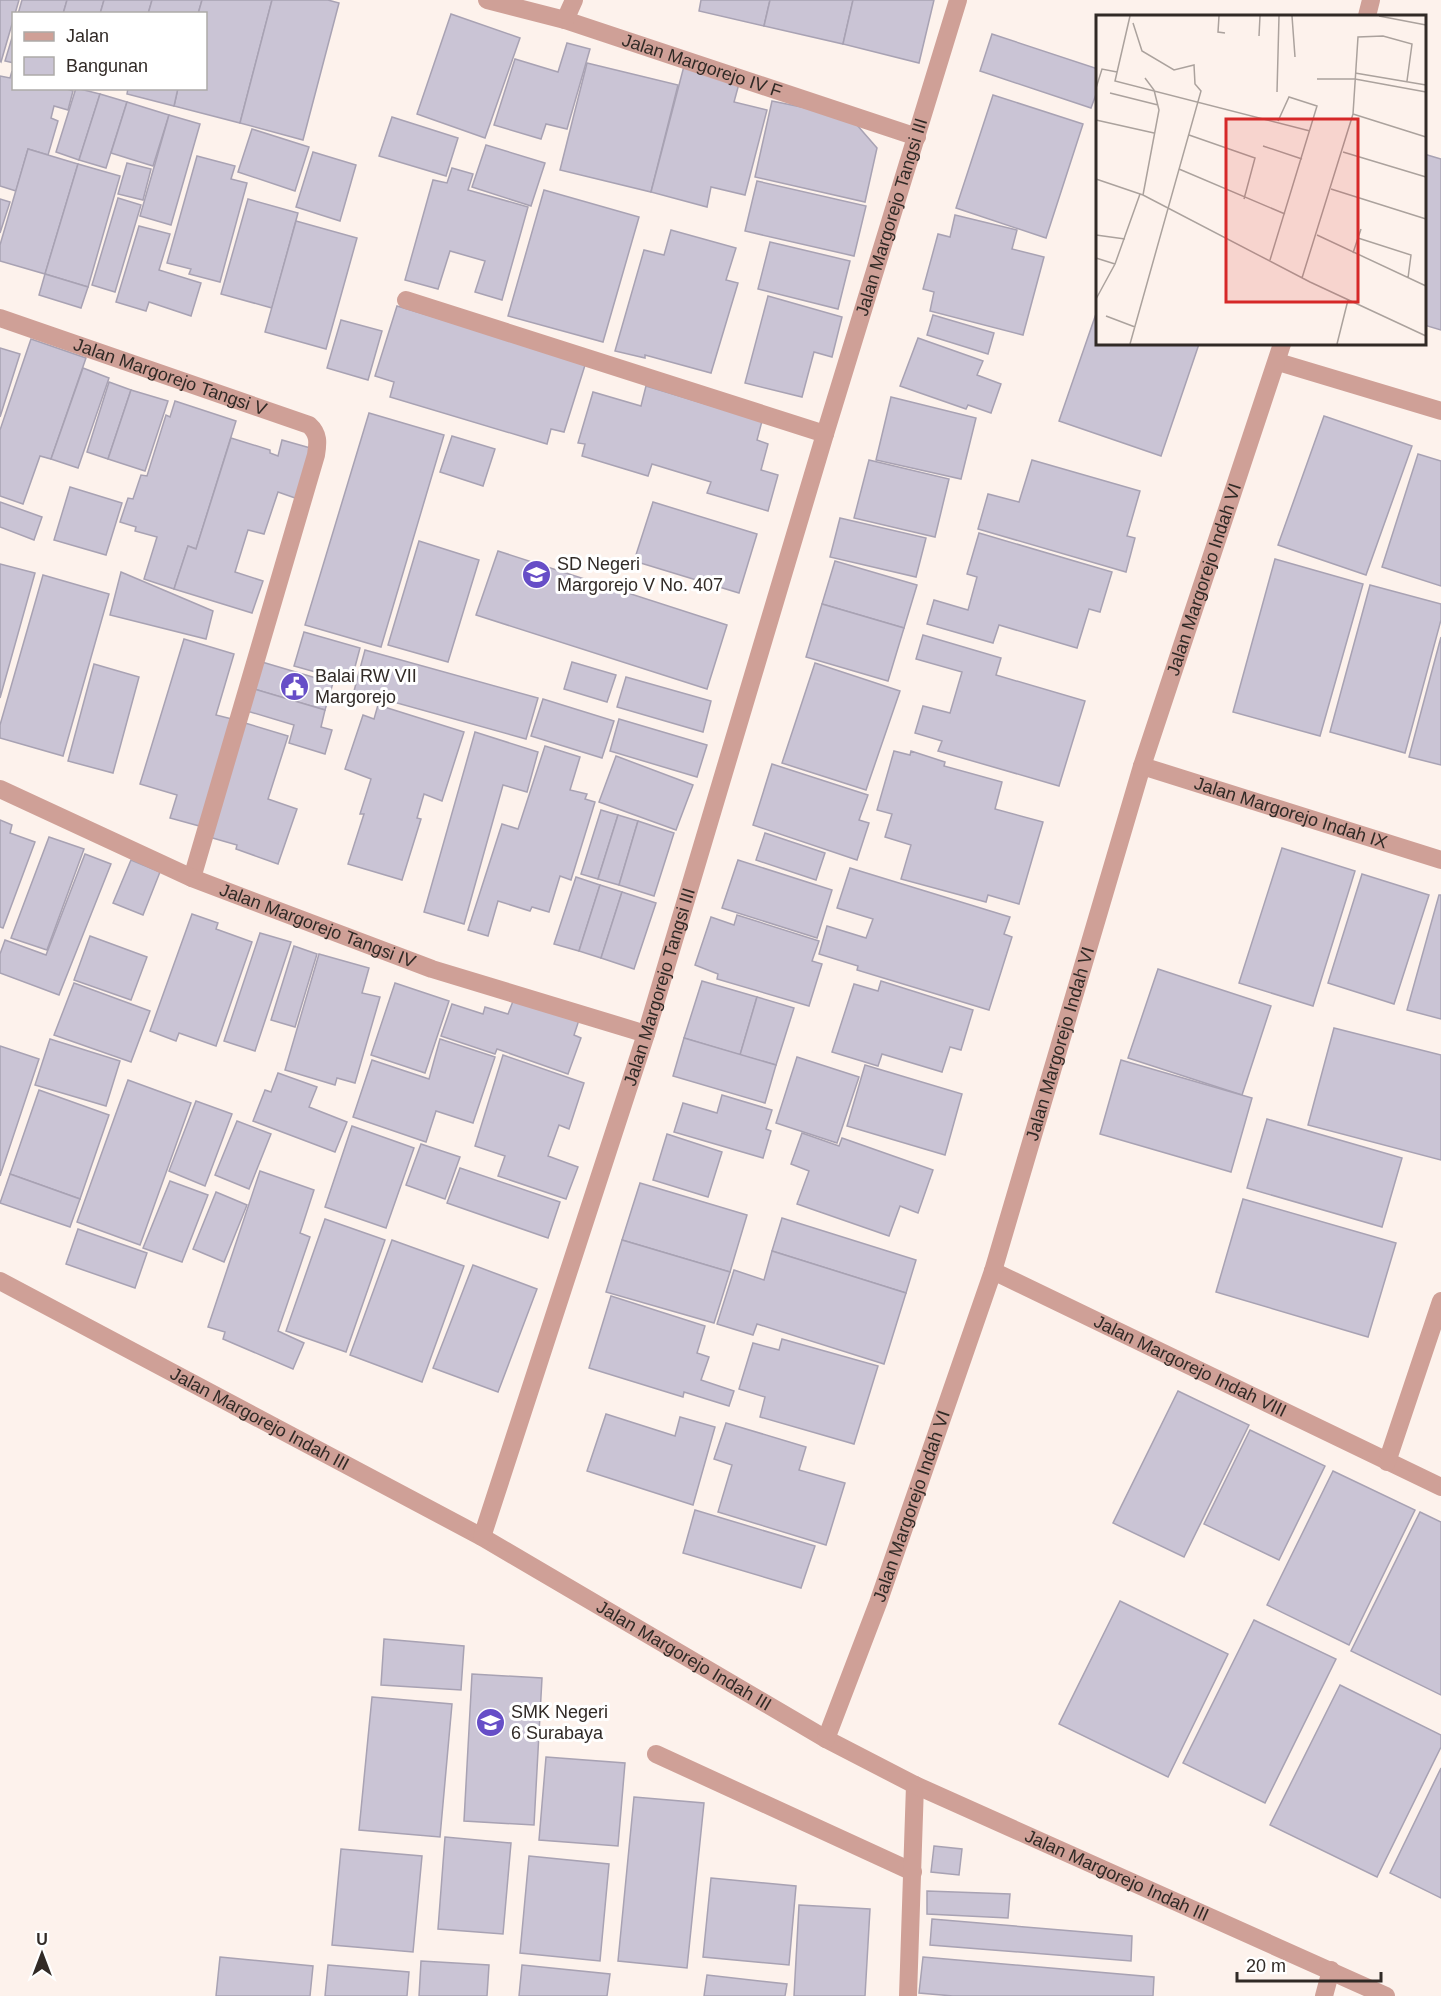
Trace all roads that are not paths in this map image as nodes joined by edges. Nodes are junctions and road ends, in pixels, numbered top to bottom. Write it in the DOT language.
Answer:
graph roads {
  1 [pos="487,0"];
  2 [pos="574,0"];
  3 [pos="958,0"];
  4 [pos="1371,0"];
  5 [pos="1367,15"];
  6 [pos="565,20"];
  7 [pos="917,137"];
  8 [pos="405,300"];
  9 [pos="0,318"];
  10 [pos="1282,345"];
  11 [pos="1278,362"];
  12 [pos="1441,411"];
  13 [pos="825,434"];
  14 [pos="1142,766"];
  15 [pos="0,789"];
  16 [pos="1441,860"];
  17 [pos="192,878"];
  18 [pos="646,1034"];
  19 [pos="993,1271"];
  20 [pos="0,1281"];
  21 [pos="1441,1304"];
  22 [pos="1387,1462"];
  23 [pos="1441,1487"];
  24 [pos="482,1537"];
  25 [pos="826,1740"];
  26 [pos="657,1754"];
  27 [pos="915,1785"];
  28 [pos="913,1872"];
  29 [pos="1331,1970"];
  30 [pos="908,1996"];
  31 [pos="1324,1996"];
  32 [pos="1386,1996"];
  1 -- 6 [label="street, Jalan Margorejo IV F"];
  2 -- 6 [label="street"];
  3 -- 7 [label="street, Jalan Margorejo Tangsi III"];
  4 -- 5 [label="street"];
  6 -- 7 [label="street, Jalan Margorejo IV F"];
  7 -- 13 [label="street, Jalan Margorejo Tangsi III"];
  8 -- 13 [label="street"];
  9 -- 17 [label="street, Jalan Margorejo Tangsi V"];
  10 -- 11 [label="street, Jalan Margorejo Indah VI"];
  11 -- 12 [label="street"];
  11 -- 14 [label="street, Jalan Margorejo Indah VI"];
  13 -- 18 [label="street, Jalan Margorejo Tangsi III"];
  14 -- 16 [label="street, Jalan Margorejo Indah IX"];
  14 -- 19 [label="street, Jalan Margorejo Indah VI"];
  15 -- 17 [label="street, Jalan Margorejo Tangsi IV"];
  17 -- 18 [label="street, Jalan Margorejo Tangsi IV"];
  18 -- 24 [label="street, Jalan Margorejo Tangsi III"];
  19 -- 22 [label="street, Jalan Margorejo Indah VIII"];
  19 -- 25 [label="street, Jalan Margorejo Indah VI"];
  20 -- 24 [label="street, Jalan Margorejo Indah III"];
  21 -- 22 [label="street"];
  22 -- 23 [label="street, Jalan Margorejo Indah VIII"];
  24 -- 25 [label="street, Jalan Margorejo Indah III"];
  25 -- 27 [label="street, Jalan Margorejo Indah III"];
  26 -- 28 [label="street"];
  27 -- 28 [label="street"];
  27 -- 29 [label="street, Jalan Margorejo Indah III"];
  28 -- 30 [label="street"];
  29 -- 31 [label="street"];
  29 -- 32 [label="street, Jalan Margorejo Indah III"];
}
